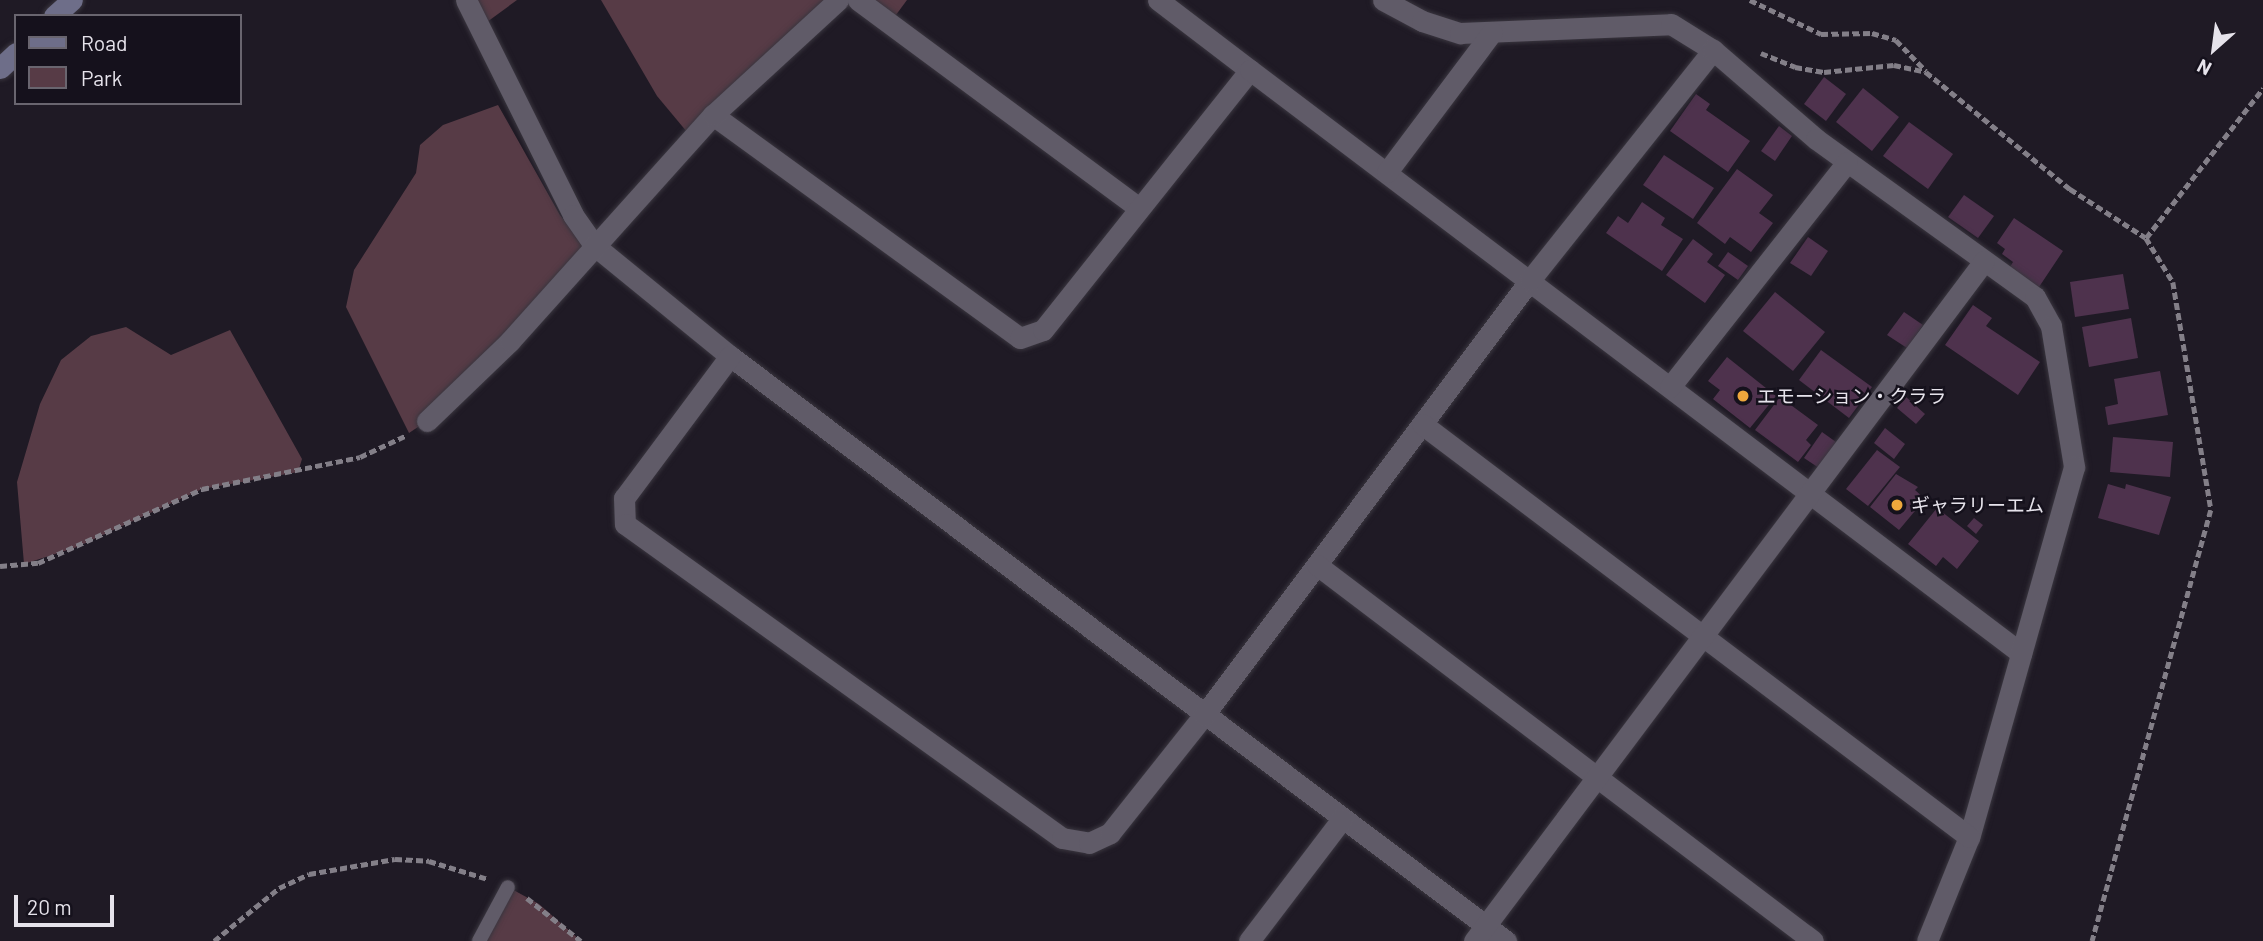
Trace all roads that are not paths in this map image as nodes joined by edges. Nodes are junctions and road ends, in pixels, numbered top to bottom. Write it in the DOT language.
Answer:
graph roads {
  1 [pos="72,0"];
  2 [pos="466,0"];
  3 [pos="838,0"];
  4 [pos="858,0"];
  5 [pos="1158,0"];
  6 [pos="1383,0"];
  7 [pos="56,14"];
  8 [pos="1492,32"];
  9 [pos="1713,50"];
  10 [pos="14,54"];
  11 [pos="0,68"];
  12 [pos="1250,70"];
  13 [pos="713,115"];
  14 [pos="1847,162"];
  15 [pos="1387,172"];
  16 [pos="1139,208"];
  17 [pos="595,246"];
  18 [pos="1984,261"];
  19 [pos="1530,280"];
  20 [pos="730,356"];
  21 [pos="1670,387"];
  22 [pos="427,421"];
  23 [pos="1422,424"];
  24 [pos="1812,494"];
  25 [pos="1317,565"];
  26 [pos="1701,638"];
  27 [pos="2021,653"];
  28 [pos="1204,715"];
  29 [pos="1595,774"];
  30 [pos="1342,819"];
  31 [pos="1969,837"];
  32 [pos="508,887"];
  33 [pos="1481,933"];
  34 [pos="479,941"];
  35 [pos="1249,941"];
  36 [pos="1506,941"];
  37 [pos="1813,941"];
  38 [pos="1927,941"];
  1 -- 7 [label="street"];
  2 -- 17 [label="street"];
  3 -- 13 [label="street"];
  4 -- 16 [label="street"];
  5 -- 12 [label="street"];
  6 -- 8 [label="street"];
  8 -- 9 [label="street"];
  8 -- 15 [label="street"];
  9 -- 14 [label="street"];
  9 -- 19 [label="street"];
  10 -- 11 [label="street"];
  12 -- 15 [label="street"];
  12 -- 16 [label="street"];
  13 -- 16 [label="street"];
  13 -- 17 [label="street"];
  14 -- 18 [label="street"];
  14 -- 21 [label="street"];
  15 -- 19 [label="street"];
  17 -- 20 [label="street"];
  17 -- 22 [label="street"];
  18 -- 24 [label="street"];
  18 -- 27 [label="street"];
  19 -- 21 [label="street"];
  19 -- 23 [label="street"];
  20 -- 28 [label="street"];
  20 -- 28 [label="street"];
  21 -- 24 [label="street"];
  23 -- 25 [label="street"];
  23 -- 26 [label="street"];
  24 -- 26 [label="street"];
  24 -- 27 [label="street"];
  25 -- 28 [label="street"];
  25 -- 29 [label="street"];
  26 -- 29 [label="street"];
  26 -- 31 [label="street"];
  27 -- 31 [label="street"];
  28 -- 30 [label="street"];
  29 -- 33 [label="street"];
  29 -- 37 [label="street"];
  30 -- 33 [label="street"];
  30 -- 35 [label="street"];
  31 -- 38 [label="street"];
  32 -- 34 [label="lane"];
  33 -- 36 [label="street"];
}
